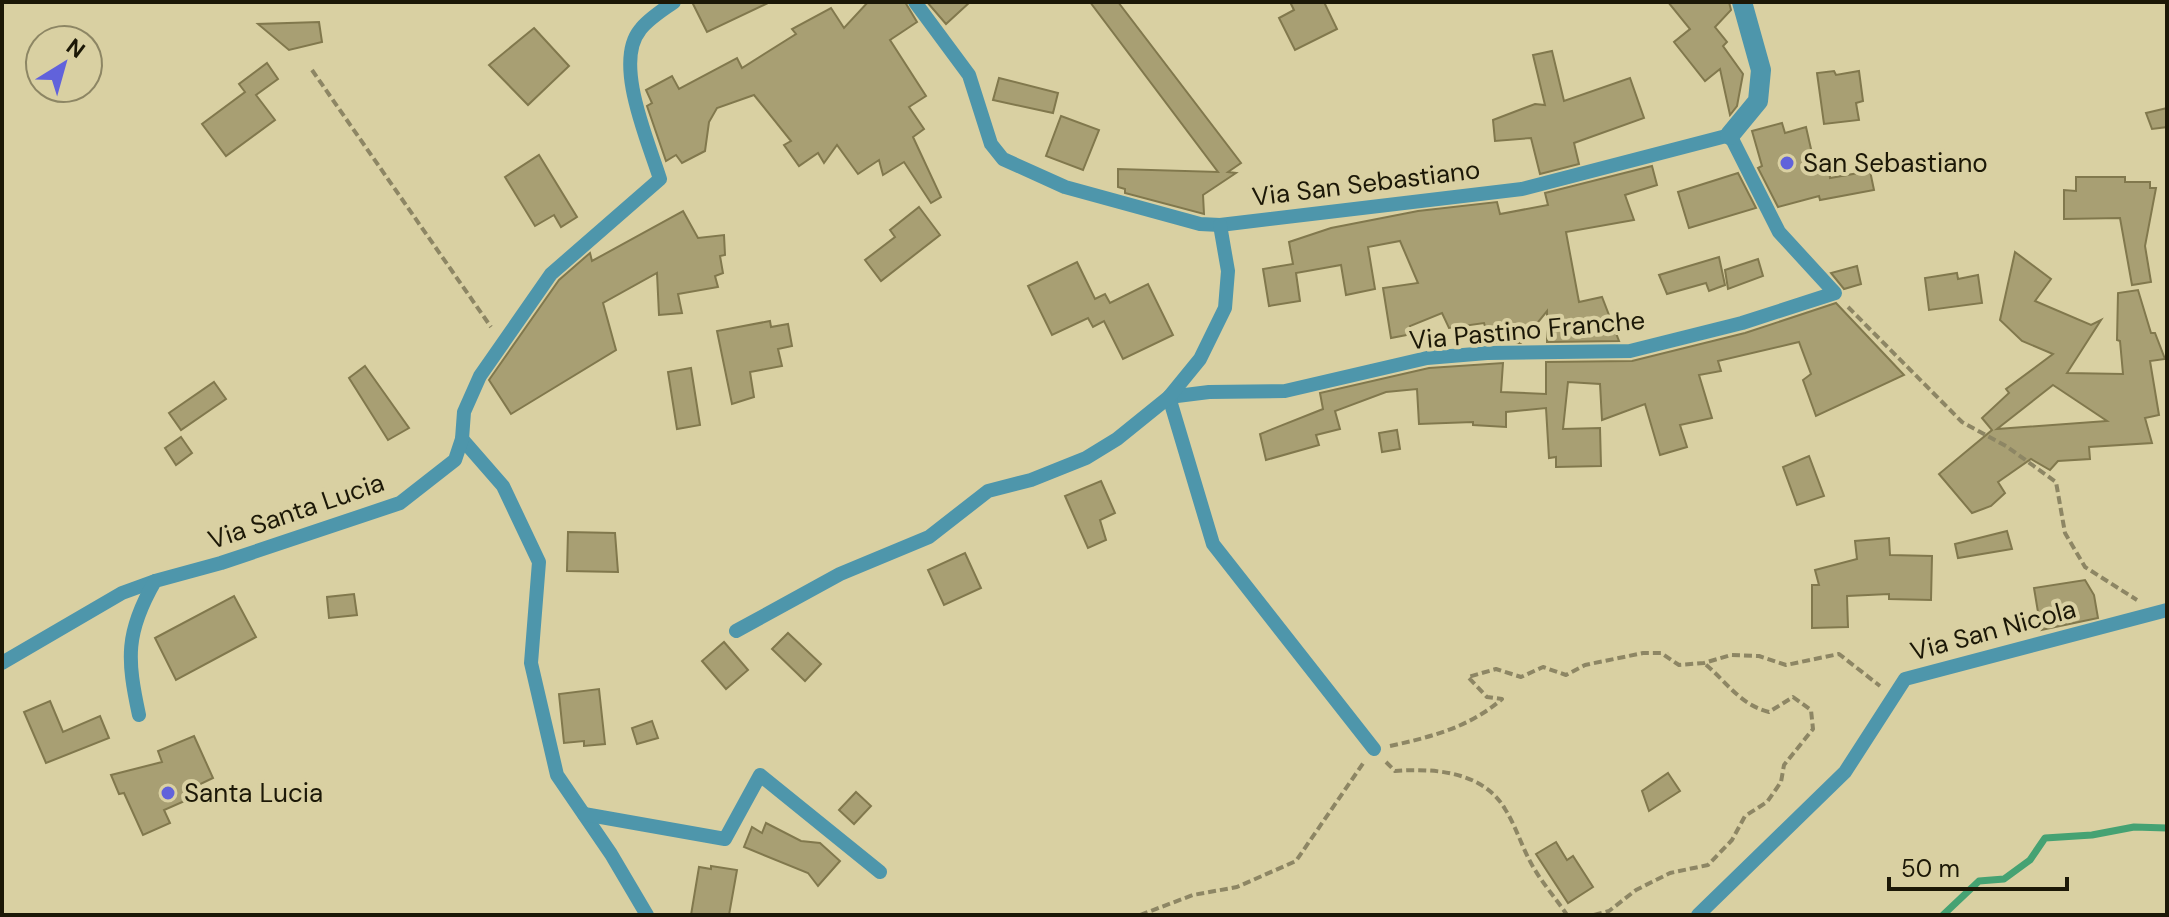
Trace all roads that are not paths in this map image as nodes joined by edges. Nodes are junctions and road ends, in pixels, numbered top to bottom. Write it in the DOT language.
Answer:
graph roads {
  1 [pos="674,2"];
  2 [pos="915,2"];
  3 [pos="1742,2"];
  4 [pos="1730,135"];
  5 [pos="1220,225"];
  6 [pos="1169,397"];
  7 [pos="462,439"];
  8 [pos="155,581"];
  9 [pos="2159,611"];
  10 [pos="736,631"];
  11 [pos="2,663"];
  12 [pos="139,715"];
  13 [pos="1374,749"];
  14 [pos="584,814"];
  15 [pos="880,872"];
  16 [pos="647,915"];
  17 [pos="1698,915"];
  1 -- 7 [label="lane, Via Santa Lucia"];
  2 -- 5 [label="lane, Via San Sebastiano"];
  3 -- 4 [label="street"];
  4 -- 5 [label="lane, Via San Sebastiano"];
  4 -- 6 [label="lane, Via Pastino Franche"];
  5 -- 6 [label="lane"];
  6 -- 10 [label="lane"];
  6 -- 13 [label="lane"];
  7 -- 8 [label="lane, Via Santa Lucia"];
  7 -- 14 [label="lane"];
  8 -- 11 [label="lane, Via Santa Lucia"];
  8 -- 12 [label="lane"];
  9 -- 17 [label="lane, Via San Nicola"];
  14 -- 15 [label="lane"];
  14 -- 16 [label="lane"];
}
